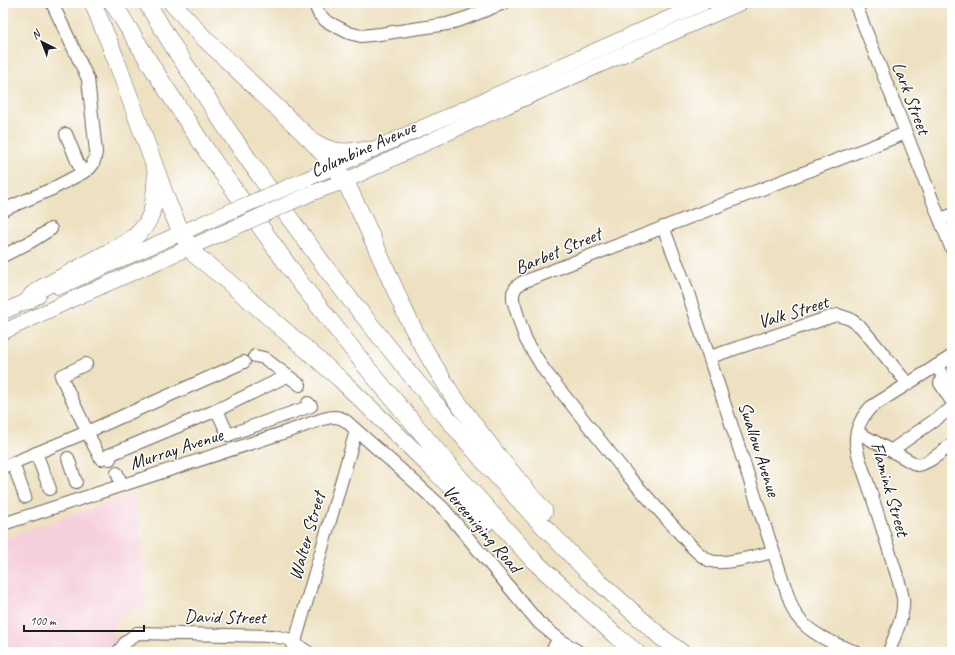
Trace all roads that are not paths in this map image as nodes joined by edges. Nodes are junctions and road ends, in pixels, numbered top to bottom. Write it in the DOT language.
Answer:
graph roads {
  1 [pos="52,3"];
  2 [pos="93,3"];
  3 [pos="113,3"];
  4 [pos="147,3"];
  5 [pos="172,3"];
  6 [pos="317,3"];
  7 [pos="504,3"];
  8 [pos="703,3"];
  9 [pos="740,3"];
  10 [pos="855,3"];
  11 [pos="906,133"];
  12 [pos="66,134"];
  13 [pos="310,140"];
  14 [pos="370,150"];
  15 [pos="334,166"];
  16 [pos="156,169"];
  17 [pos="82,173"];
  18 [pos="345,181"];
  19 [pos="3,210"];
  20 [pos="952,215"];
  21 [pos="940,219"];
  22 [pos="663,228"];
  23 [pos="51,229"];
  24 [pos="181,232"];
  25 [pos="190,247"];
  26 [pos="952,250"];
  27 [pos="3,256"];
  28 [pos="28,301"];
  29 [pos="3,312"];
  30 [pos="3,332"];
  31 [pos="255,356"];
  32 [pos="952,356"];
  33 [pos="710,357"];
  34 [pos="244,362"];
  35 [pos="86,364"];
  36 [pos="936,366"];
  37 [pos="287,376"];
  38 [pos="940,383"];
  39 [pos="908,384"];
  40 [pos="300,385"];
  41 [pos="952,389"];
  42 [pos="952,402"];
  43 [pos="308,403"];
  44 [pos="952,408"];
  45 [pos="217,410"];
  46 [pos="356,431"];
  47 [pos="87,432"];
  48 [pos="857,432"];
  49 [pos="952,444"];
  50 [pos="892,450"];
  51 [pos="36,453"];
  52 [pos="68,458"];
  53 [pos="8,465"];
  54 [pos="118,473"];
  55 [pos="76,482"];
  56 [pos="122,485"];
  57 [pos="50,489"];
  58 [pos="25,497"];
  59 [pos="3,524"];
  60 [pos="774,552"];
  61 [pos="534,560"];
  62 [pos="587,571"];
  63 [pos="559,639"];
  64 [pos="293,648"];
  65 [pos="118,652"];
  66 [pos="308,652"];
  67 [pos="551,652"];
  68 [pos="579,652"];
  69 [pos="636,652"];
  70 [pos="681,652"];
  71 [pos="856,652"];
  72 [pos="889,652"];
  1 -- 17 [label="street"];
  2 -- 16 [label="highway"];
  3 -- 61 [label="highway"];
  4 -- 62 [label="highway"];
  5 -- 13 [label="highway"];
  6 -- 7 [label="street"];
  8 -- 14 [label="main road, Columbine Avenue"];
  9 -- 18 [label="main road, Columbine Avenue"];
  10 -- 11 [label="street, Lark Street"];
  11 -- 21 [label="street, Lark Street"];
  11 -- 22 [label="street, Barbet Street"];
  12 -- 17 [label="street"];
  13 -- 14 [label="highway"];
  13 -- 15 [label="highway"];
  14 -- 15 [label="main road, Columbine Avenue"];
  15 -- 18 [label="highway"];
  15 -- 24 [label="main road, Columbine Avenue, bridge"];
  16 -- 24 [label="highway"];
  16 -- 28 [label="highway"];
  17 -- 19 [label="street"];
  18 -- 25 [label="main road, Columbine Avenue, bridge"];
  18 -- 62 [label="highway"];
  20 -- 21 [label="street"];
  21 -- 26 [label="street, Lark Street"];
  22 -- 33 [label="street, Swallow Avenue"];
  22 -- 60 [label="street, Barbet Street"];
  23 -- 27 [label="street"];
  24 -- 25 [label="highway"];
  24 -- 28 [label="main road, Columbine Avenue"];
  25 -- 30 [label="main road, Columbine Avenue"];
  25 -- 61 [label="highway"];
  28 -- 29 [label="main road, Columbine Avenue"];
  31 -- 37 [label="street"];
  32 -- 36 [label="street, Flamink Street"];
  33 -- 39 [label="street, Valk Street"];
  33 -- 60 [label="street, Swallow Avenue"];
  34 -- 47 [label="street"];
  35 -- 47 [label="street"];
  36 -- 39 [label="street, Flamink Street"];
  36 -- 41 [label="street"];
  37 -- 40 [label="street"];
  37 -- 45 [label="street"];
  38 -- 42 [label="street"];
  39 -- 48 [label="street, Flamink Street"];
  43 -- 45 [label="street"];
  44 -- 50 [label="street"];
  45 -- 47 [label="street"];
  46 -- 56 [label="street, Murray Avenue"];
  46 -- 63 [label="street, Vereeniging Road"];
  46 -- 64 [label="street, Walter Street"];
  47 -- 51 [label="street"];
  48 -- 50 [label="street"];
  48 -- 72 [label="street, Flamink Street"];
  49 -- 50 [label="street"];
  51 -- 53 [label="street"];
  51 -- 57 [label="street"];
  52 -- 55 [label="street"];
  53 -- 58 [label="street"];
  54 -- 56 [label="street"];
  56 -- 59 [label="street, Murray Avenue"];
  60 -- 71 [label="street, Swallow Avenue"];
  61 -- 69 [label="highway"];
  62 -- 70 [label="highway"];
  63 -- 67 [label="street"];
  63 -- 68 [label="street, Vereeniging Road"];
  64 -- 65 [label="street, David Street"];
  64 -- 66 [label="street, David Street"];
}
